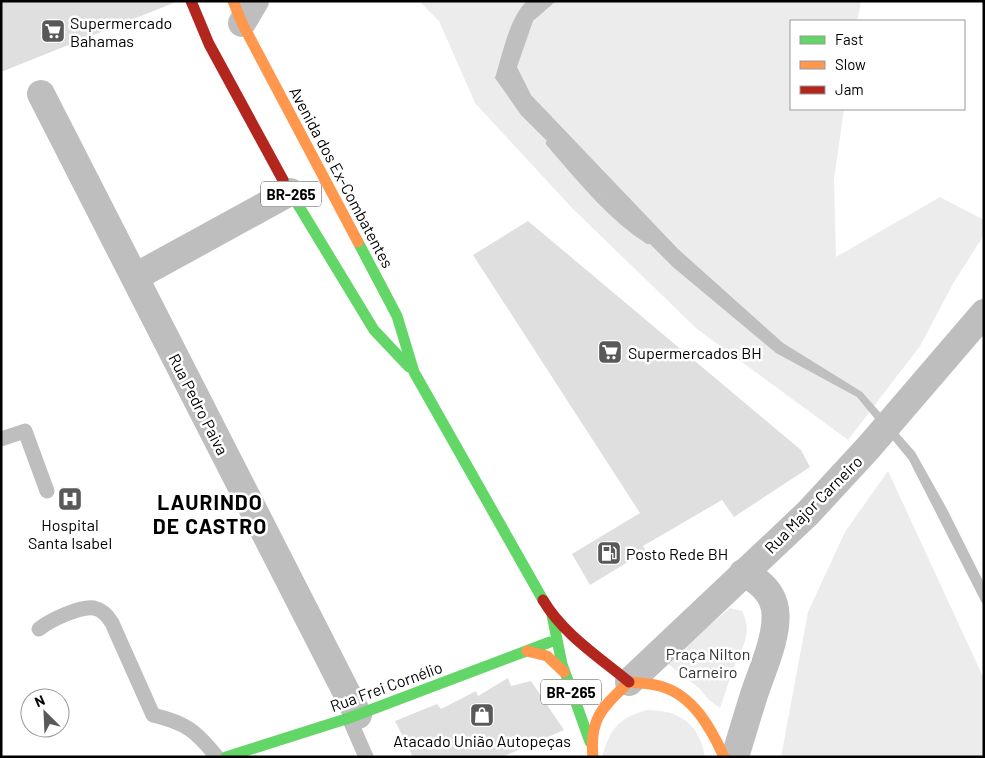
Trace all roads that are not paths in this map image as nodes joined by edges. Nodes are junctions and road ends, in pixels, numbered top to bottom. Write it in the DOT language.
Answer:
graph roads {
  1 [pos="190,1"];
  2 [pos="244,8"];
  3 [pos="41,94"];
  4 [pos="290,192"];
  5 [pos="134,276"];
  6 [pos="984,313"];
  7 [pos="414,372"];
  8 [pos="1,439"];
  9 [pos="48,491"];
  10 [pos="743,573"];
  11 [pos="552,615"];
  12 [pos="39,629"];
  13 [pos="570,633"];
  14 [pos="555,641"];
  15 [pos="527,651"];
  16 [pos="564,672"];
  17 [pos="629,682"];
  18 [pos="353,716"];
  19 [pos="590,742"];
  20 [pos="216,757"];
  21 [pos="226,757"];
  22 [pos="366,757"];
  23 [pos="593,757"];
  24 [pos="724,757"];
  25 [pos="735,757"];
  1 -- 4 [label="main road, Avenida dos Ex-Combatentes / BR-265"];
  2 -- 7 [label="main road, Avenida dos Ex-Combatentes / BR-265"];
  3 -- 5 [label="street, Rua Pedro Paiva"];
  4 -- 5 [label="street"];
  4 -- 7 [label="main road, Avenida dos Ex-Combatentes / BR-265"];
  5 -- 18 [label="street, Rua Pedro Paiva"];
  6 -- 10 [label="street, Rua Major Carneiro"];
  7 -- 11 [label="main road, Avenida dos Ex-Combatentes / BR-265"];
  8 -- 9 [label="lane"];
  10 -- 17 [label="street, Rua Major Carneiro"];
  10 -- 25 [label="street"];
  11 -- 13 [label="main road, Avenida dos Ex-Combatentes / BR-265"];
  11 -- 14 [label="main road, Avenida dos Ex-Combatentes / BR-265"];
  12 -- 20 [label="lane"];
  13 -- 14 [label="main road, Rua Frei Cornélio"];
  13 -- 17 [label="main road, Avenida dos Ex-Combatentes / BR-265"];
  14 -- 15 [label="main road, Rua Frei Cornélio"];
  14 -- 16 [label="main road, Avenida dos Ex-Combatentes / BR-265"];
  15 -- 16 [label="main road"];
  15 -- 18 [label="main road, Rua Frei Cornélio"];
  16 -- 19 [label="main road, Avenida dos Ex-Combatentes / BR-265"];
  17 -- 19 [label="main road, BR-265"];
  17 -- 24 [label="main road"];
  18 -- 21 [label="main road, Rua Frei Cornélio"];
  18 -- 22 [label="lane"];
  19 -- 23 [label="main road, BR-265"];
}
